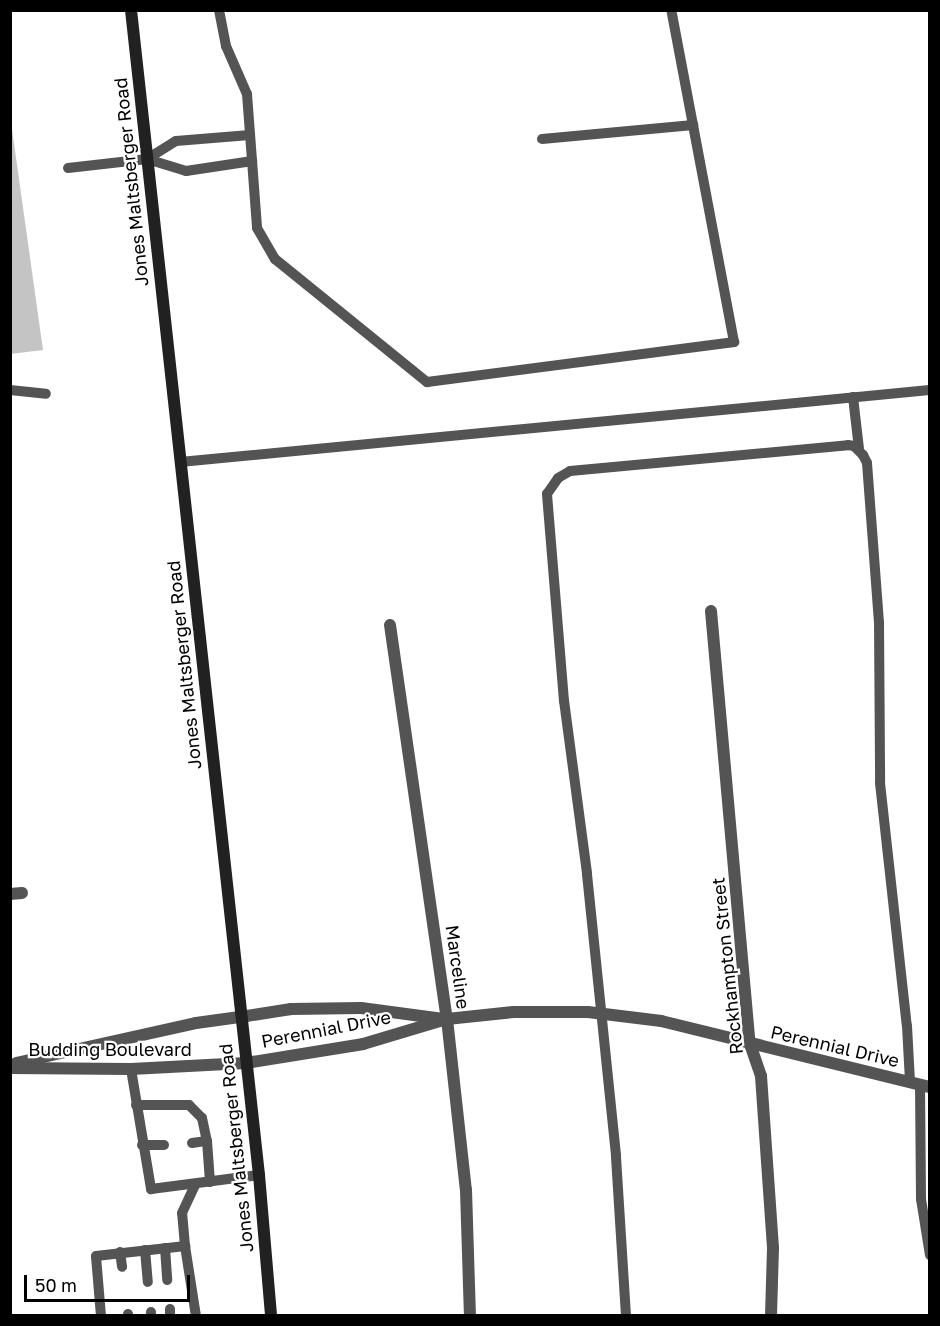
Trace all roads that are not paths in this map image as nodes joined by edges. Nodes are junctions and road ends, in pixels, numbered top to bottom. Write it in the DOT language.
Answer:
graph roads {
  1 [pos="131,10"];
  2 [pos="219,10"];
  3 [pos="671,10"];
  4 [pos="693,125"];
  5 [pos="250,135"];
  6 [pos="542,139"];
  7 [pos="147,159"];
  8 [pos="252,161"];
  9 [pos="68,168"];
  10 [pos="10,390"];
  11 [pos="930,390"];
  12 [pos="46,394"];
  13 [pos="853,397"];
  14 [pos="859,449"];
  15 [pos="180,462"];
  16 [pos="711,612"];
  17 [pos="390,625"];
  18 [pos="601,1014"];
  19 [pos="240,1017"];
  20 [pos="447,1019"];
  21 [pos="750,1044"];
  22 [pos="246,1063"];
  23 [pos="10,1066"];
  24 [pos="131,1069"];
  25 [pos="920,1084"];
  26 [pos="136,1105"];
  27 [pos="207,1141"];
  28 [pos="192,1143"];
  29 [pos="142,1145"];
  30 [pos="164,1145"];
  31 [pos="259,1175"];
  32 [pos="210,1182"];
  33 [pos="195,1185"];
  34 [pos="185,1246"];
  35 [pos="165,1248"];
  36 [pos="145,1250"];
  37 [pos="120,1252"];
  38 [pos="930,1255"];
  39 [pos="122,1267"];
  40 [pos="167,1280"];
  41 [pos="148,1282"];
  42 [pos="101,1316"];
  43 [pos="196,1316"];
  44 [pos="271,1316"];
  45 [pos="470,1316"];
  46 [pos="626,1316"];
  47 [pos="771,1316"];
  1 -- 7 [label="main road, Jones Maltsberger Road"];
  2 -- 5 [label="lane"];
  3 -- 4 [label="lane"];
  4 -- 6 [label="lane"];
  4 -- 8 [label="lane"];
  5 -- 7 [label="lane"];
  5 -- 8 [label="lane"];
  7 -- 8 [label="lane"];
  7 -- 9 [label="lane"];
  7 -- 15 [label="main road, Jones Maltsberger Road"];
  10 -- 12 [label="lane"];
  11 -- 13 [label="lane"];
  13 -- 14 [label="lane"];
  13 -- 15 [label="lane"];
  14 -- 18 [label="lane"];
  14 -- 25 [label="lane"];
  15 -- 19 [label="main road, Jones Maltsberger Road"];
  16 -- 21 [label="street, Rockhampton Street"];
  17 -- 20 [label="street, Marceline"];
  18 -- 20 [label="street, Perennial Drive"];
  18 -- 21 [label="street, Perennial Drive"];
  18 -- 46 [label="lane"];
  19 -- 20 [label="street, Perennial Drive"];
  19 -- 22 [label="main road, Jones Maltsberger Road"];
  19 -- 23 [label="street, Budding Boulevard"];
  20 -- 22 [label="street, Perennial Drive"];
  20 -- 45 [label="street, Marceline"];
  21 -- 25 [label="street, Perennial Drive"];
  21 -- 47 [label="street, Rockhampton Street"];
  22 -- 24 [label="street, Budding Boulevard"];
  22 -- 31 [label="main road, Jones Maltsberger Road"];
  23 -- 24 [label="street, Budding Boulevard"];
  24 -- 26 [label="lane"];
  25 -- 38 [label="lane"];
  26 -- 27 [label="lane"];
  26 -- 29 [label="lane"];
  27 -- 28 [label="lane"];
  27 -- 32 [label="lane"];
  29 -- 30 [label="lane"];
  29 -- 33 [label="lane"];
  31 -- 32 [label="lane"];
  31 -- 44 [label="main road, Jones Maltsberger Road"];
  32 -- 33 [label="lane"];
  33 -- 34 [label="lane"];
  34 -- 35 [label="lane"];
  34 -- 43 [label="lane"];
  35 -- 36 [label="lane"];
  35 -- 40 [label="lane"];
  36 -- 37 [label="lane"];
  36 -- 41 [label="lane"];
  37 -- 39 [label="lane"];
  37 -- 42 [label="lane"];
}
